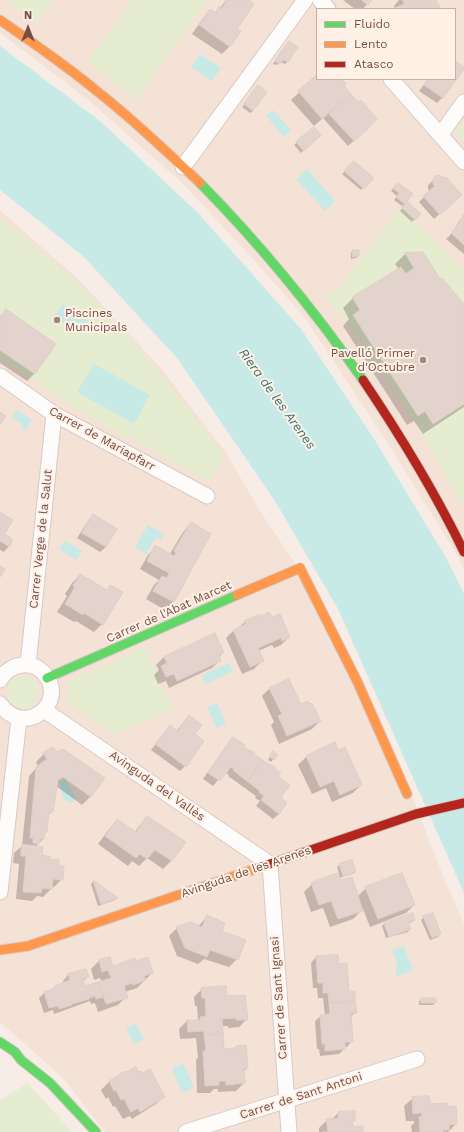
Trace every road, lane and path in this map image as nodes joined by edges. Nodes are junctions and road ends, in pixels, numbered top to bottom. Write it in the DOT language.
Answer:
graph roads {
  1 [pos="305,0"];
  2 [pos="320,0"];
  3 [pos="327,8"];
  4 [pos="0,20"];
  5 [pos="392,80"];
  6 [pos="464,102"];
  7 [pos="441,134"];
  8 [pos="464,162"];
  9 [pos="183,167"];
  10 [pos="0,376"];
  11 [pos="54,414"];
  12 [pos="207,496"];
  13 [pos="464,552"];
  14 [pos="28,665"];
  15 [pos="0,678"];
  16 [pos="47,678"];
  17 [pos="0,704"];
  18 [pos="44,710"];
  19 [pos="19,718"];
  20 [pos="407,794"];
  21 [pos="464,803"];
  22 [pos="270,864"];
  23 [pos="0,892"];
  24 [pos="28,946"];
  25 [pos="0,950"];
  26 [pos="0,960"];
  27 [pos="0,1042"];
  28 [pos="0,1051"];
  29 [pos="417,1059"];
  30 [pos="21,1060"];
  31 [pos="287,1100"];
  32 [pos="96,1132"];
  33 [pos="186,1132"];
  34 [pos="289,1132"];
  1 -- 9 [label="street"];
  2 -- 3 [label="street"];
  4 -- 9 [label="street"];
  5 -- 7 [label="street"];
  6 -- 7 [label="street"];
  7 -- 8 [label="street"];
  9 -- 13 [label="street"];
  10 -- 11 [label="street, Carrer de Mariapfarr"];
  11 -- 12 [label="street, Carrer de Mariapfarr"];
  11 -- 14 [label="street, Carrer Verge de la Salut"];
  14 -- 15 [label="street"];
  14 -- 16 [label="street"];
  16 -- 18 [label="street"];
  16 -- 20 [label="street, Carrer de l'Abat Marcet"];
  17 -- 19 [label="street"];
  18 -- 19 [label="street"];
  18 -- 22 [label="street, Avinguda del Vallès"];
  19 -- 23 [label="street"];
  21 -- 22 [label="street, Avinguda de les Arenes"];
  22 -- 24 [label="street, Avinguda de les Arenes"];
  22 -- 31 [label="street, Carrer de Sant Ignasi"];
  24 -- 25 [label="street, Avinguda de les Arenes"];
  24 -- 26 [label="street, Avinguda de les Arenes"];
  27 -- 30 [label="street"];
  28 -- 30 [label="street"];
  29 -- 31 [label="street, Carrer de Sant Antoni"];
  30 -- 32 [label="street"];
  31 -- 33 [label="street, Carrer de Sant Antoni"];
  31 -- 34 [label="street, Carrer de Sant Ignasi"];
}
